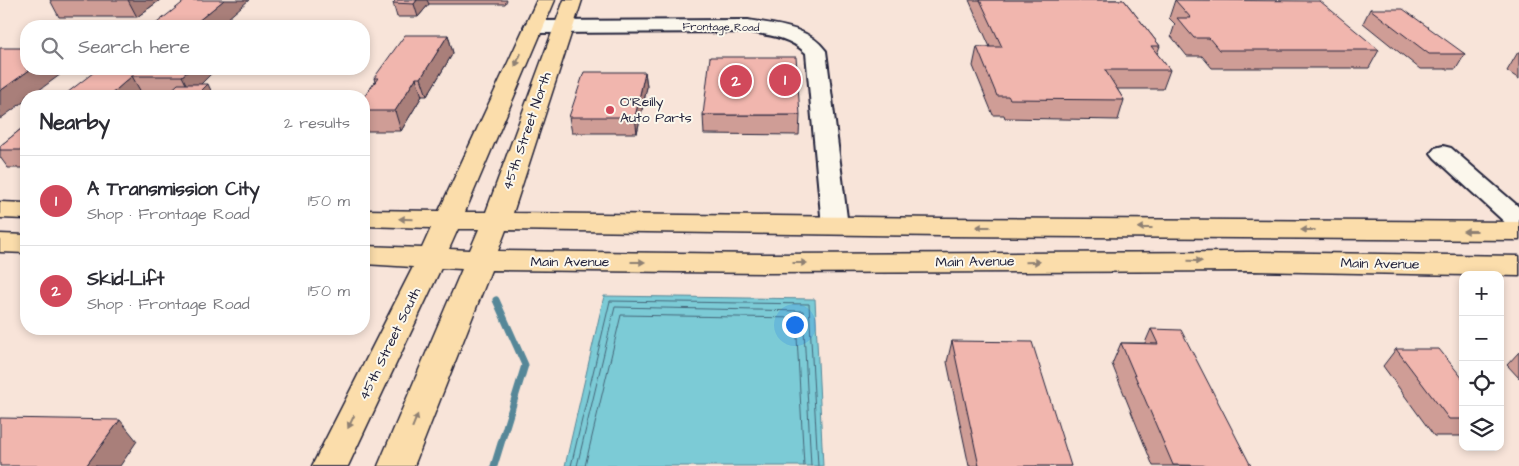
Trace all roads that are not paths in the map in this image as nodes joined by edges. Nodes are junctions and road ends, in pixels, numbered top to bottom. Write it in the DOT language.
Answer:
graph roads {
  1 [pos="546,0"];
  2 [pos="573,0"];
  3 [pos="533,27"];
  4 [pos="562,27"];
  5 [pos="1443,153"];
  6 [pos="0,210"];
  7 [pos="20,211"];
  8 [pos="370,218"];
  9 [pos="448,220"];
  10 [pos="1519,221"];
  11 [pos="496,222"];
  12 [pos="835,226"];
  13 [pos="1519,231"];
  14 [pos="0,243"];
  15 [pos="20,244"];
  16 [pos="370,255"];
  17 [pos="432,259"];
  18 [pos="480,262"];
  19 [pos="1519,266"];
  20 [pos="330,466"];
  21 [pos="396,466"];
  1 -- 3 [label="main road"];
  2 -- 4 [label="main road, 45th Street North"];
  3 -- 4 [label="street, Frontage Road"];
  3 -- 9 [label="main road, one-way"];
  4 -- 11 [label="main road, 45th Street North"];
  4 -- 12 [label="street, Frontage Road"];
  5 -- 10 [label="street"];
  6 -- 7 [label="main road"];
  9 -- 8 [label="main road, one-way"];
  9 -- 11 [label="main road"];
  9 -- 17 [label="main road, 45th Street South"];
  11 -- 12 [label="main road"];
  11 -- 18 [label="main road, 45th Street North"];
  13 -- 12 [label="main road, one-way"];
  14 -- 15 [label="main road"];
  16 -- 17 [label="main road, Main Avenue"];
  17 -- 18 [label="main road, Main Avenue"];
  17 -- 20 [label="main road, 45th Street South, one-way"];
  18 -- 19 [label="main road, Main Avenue, one-way"];
  21 -- 18 [label="main road, one-way"];
}
